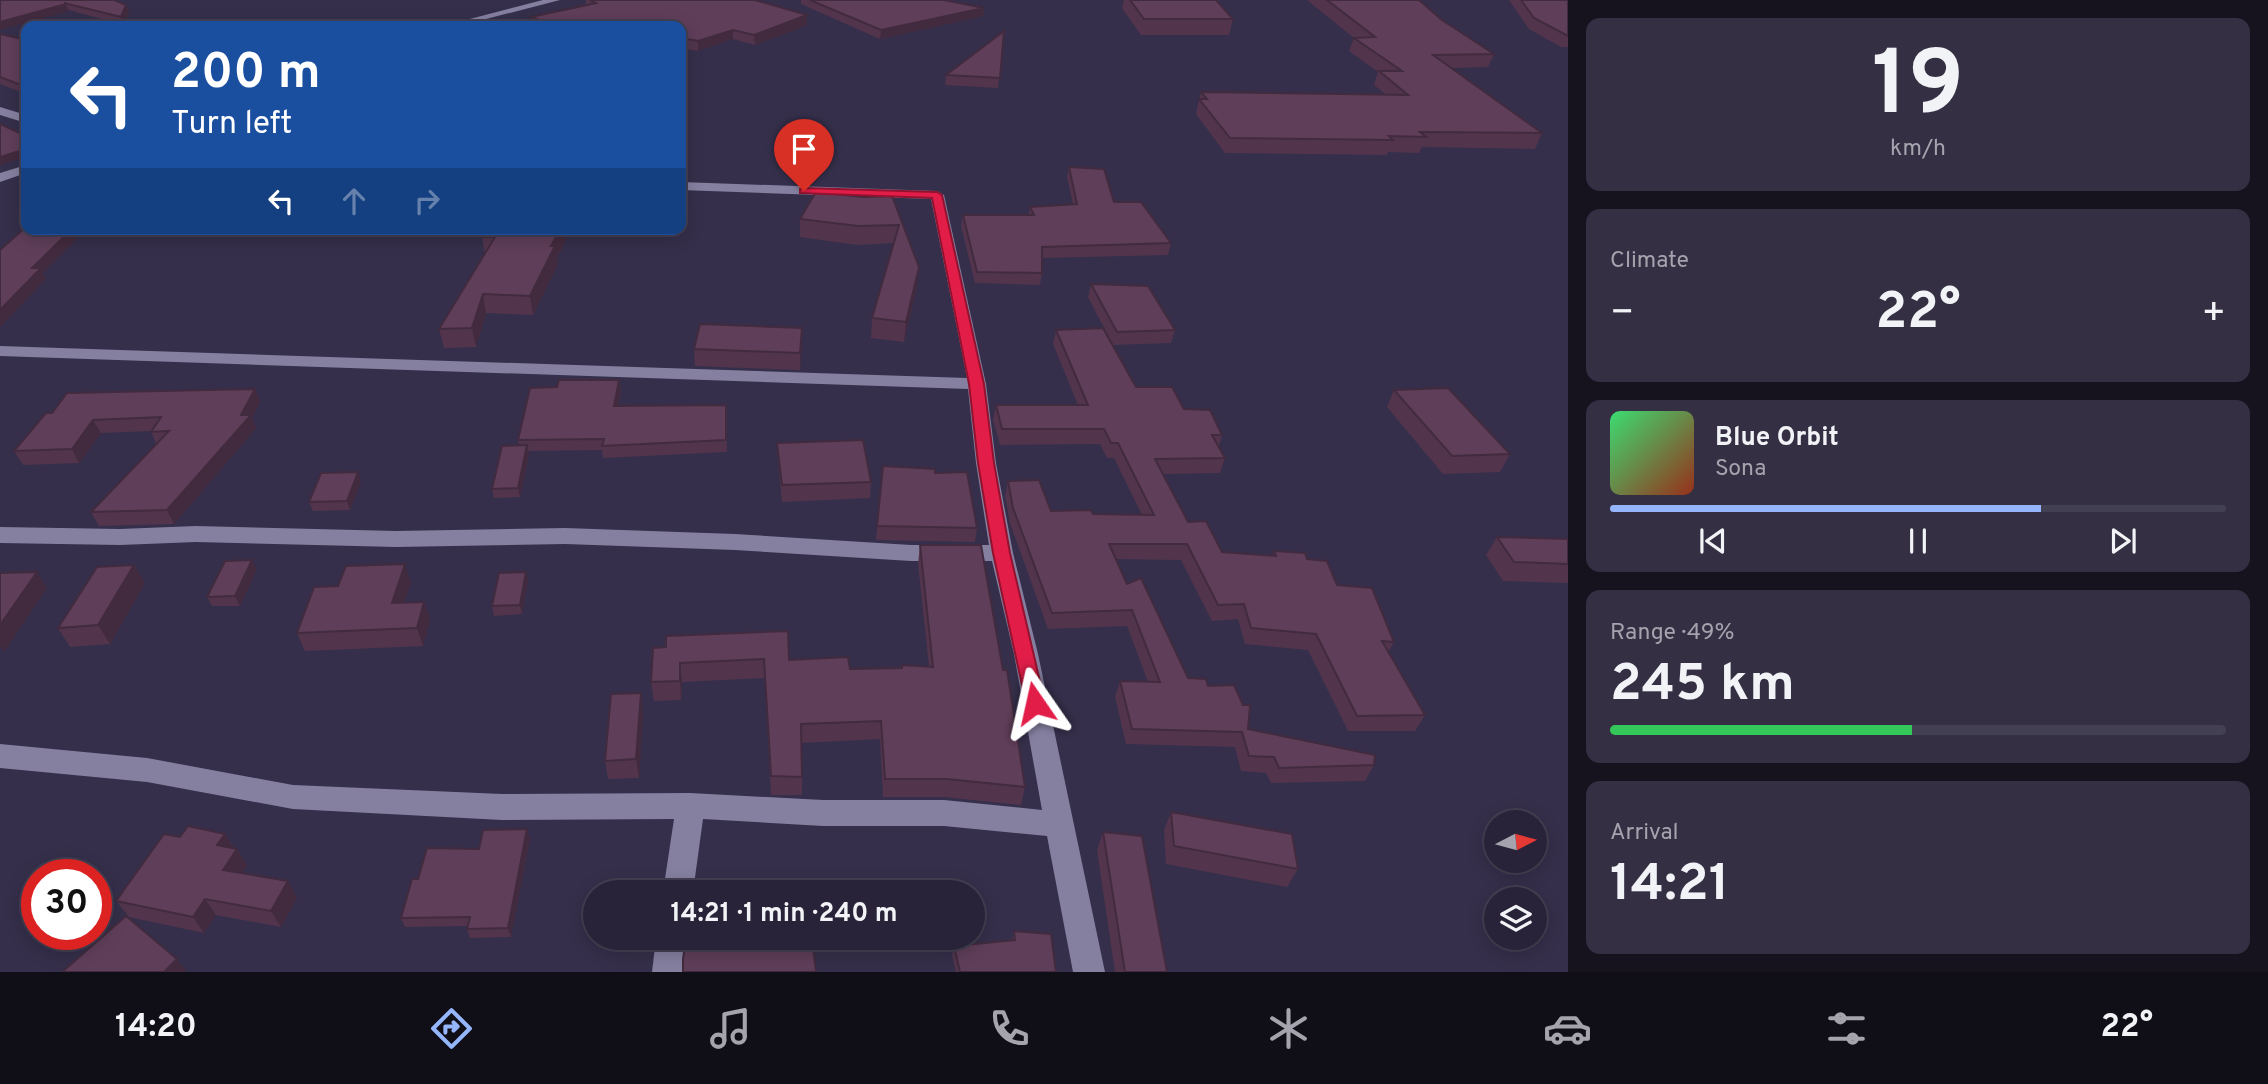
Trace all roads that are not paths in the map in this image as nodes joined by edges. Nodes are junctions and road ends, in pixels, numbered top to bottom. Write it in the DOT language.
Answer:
graph roads {
  1 [pos="555,0"];
  2 [pos="469,21"];
  3 [pos="0,111"];
  4 [pos="21,117"];
  5 [pos="21,171"];
  6 [pos="3,177"];
  7 [pos="21,177"];
  8 [pos="686,186"];
  9 [pos="0,351"];
  10 [pos="976,384"];
  11 [pos="0,535"];
  12 [pos="1002,553"];
  13 [pos="0,756"];
  14 [pos="690,807"];
  15 [pos="1059,824"];
  16 [pos="680,880"];
  17 [pos="671,950"];
  18 [pos="668,972"];
  19 [pos="1089,972"];
  1 -- 2 [label="street"];
  3 -- 4 [label="street"];
  5 -- 6 [label="street"];
  6 -- 7 [label="street"];
  8 -- 10 [label="street"];
  9 -- 10 [label="street"];
  10 -- 12 [label="street"];
  11 -- 12 [label="street"];
  12 -- 15 [label="street"];
  13 -- 14 [label="street"];
  14 -- 15 [label="street"];
  14 -- 16 [label="street"];
  15 -- 19 [label="street"];
  17 -- 18 [label="street"];
}
